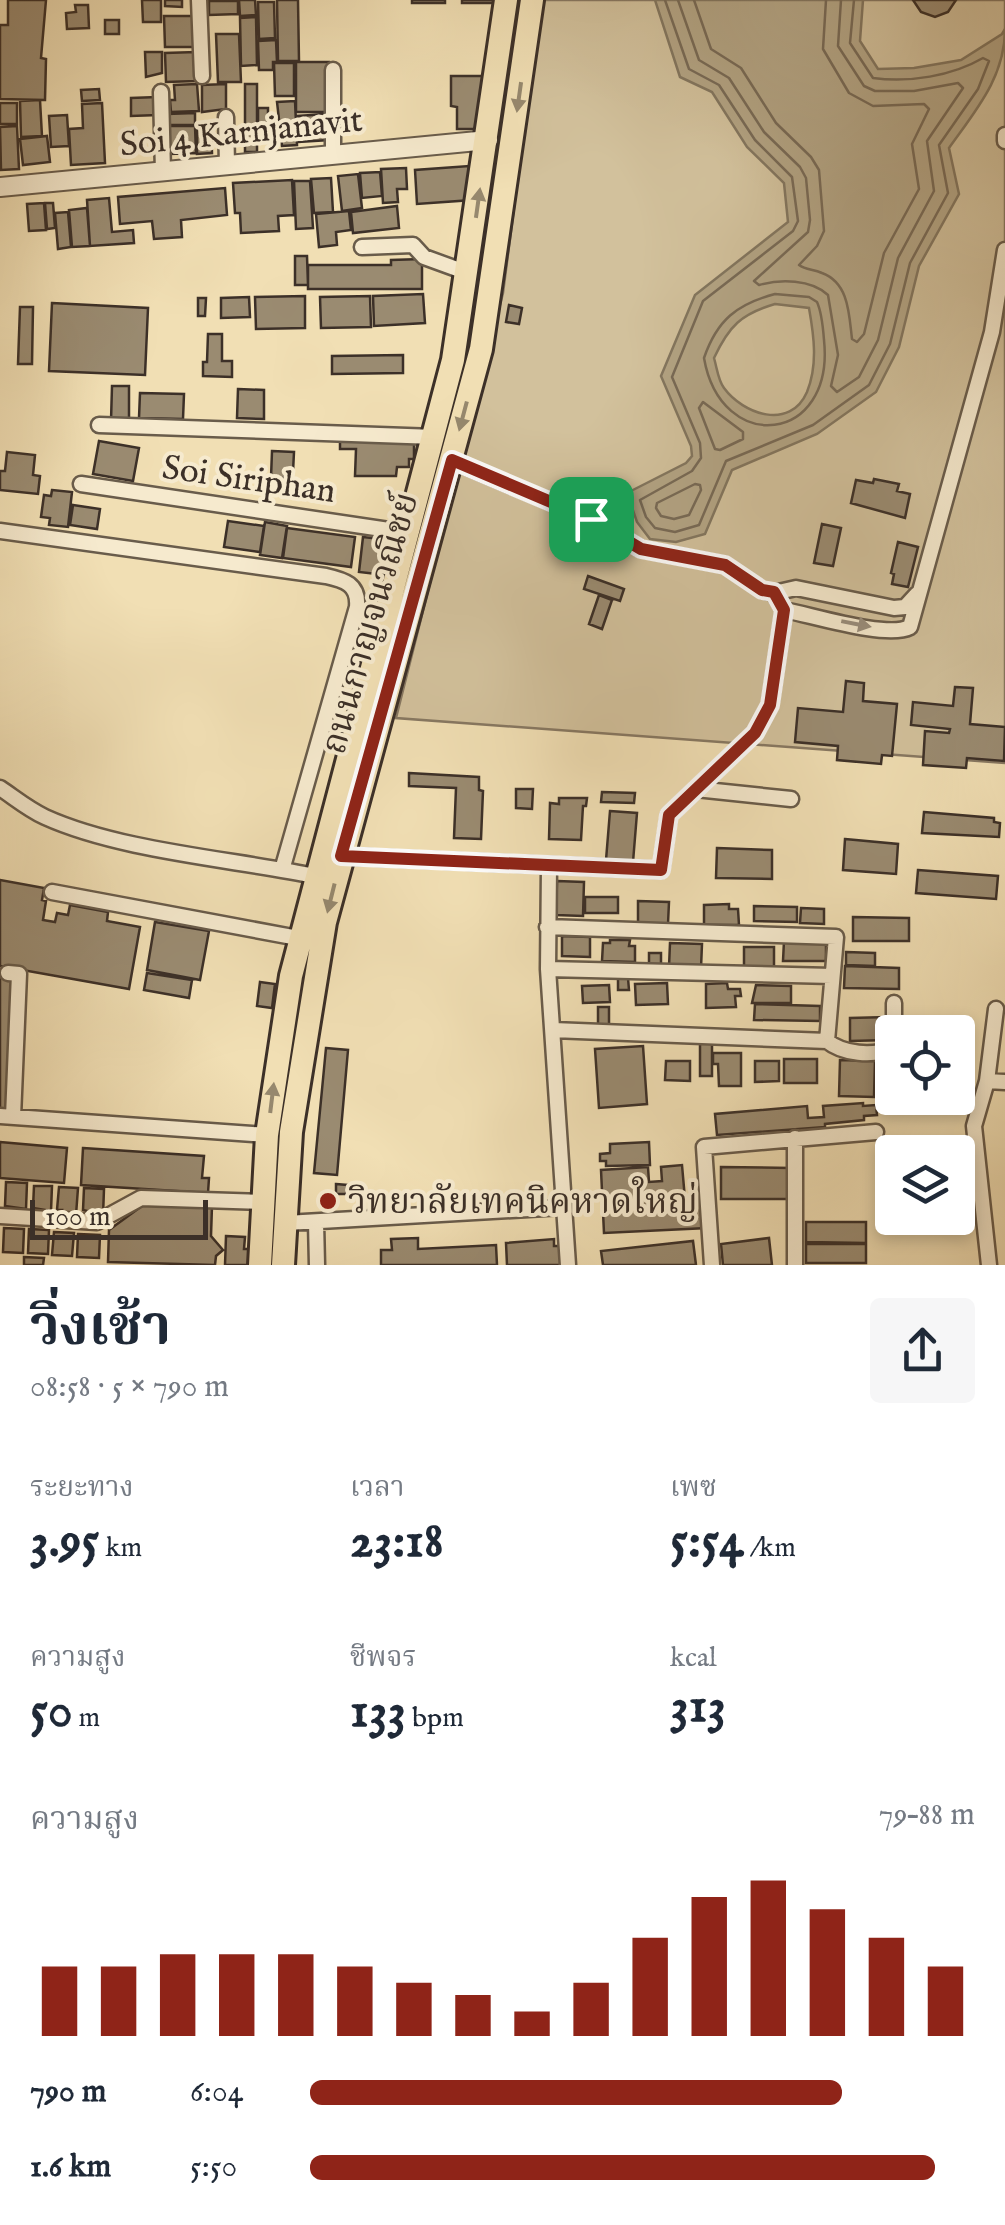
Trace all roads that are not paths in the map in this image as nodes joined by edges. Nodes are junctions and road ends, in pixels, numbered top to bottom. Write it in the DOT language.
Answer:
graph roads {
  1 [pos="199,0"];
  2 [pos="506,0"];
  3 [pos="532,0"];
  4 [pos="333,70"];
  5 [pos="202,76"];
  6 [pos="161,92"];
  7 [pos="226,117"];
  8 [pos="488,140"];
  9 [pos="333,154"];
  10 [pos="227,165"];
  11 [pos="163,172"];
  12 [pos="0,187"];
  13 [pos="362,247"];
  14 [pos="1005,250"];
  15 [pos="468,274"];
  16 [pos="98,425"];
  17 [pos="435,437"];
  18 [pos="452,460"];
  19 [pos="81,484"];
  20 [pos="0,531"];
  21 [pos="409,532"];
  22 [pos="920,591"];
  23 [pos="774,592"];
  24 [pos="784,610"];
  25 [pos="0,788"];
  26 [pos="696,789"];
  27 [pos="791,799"];
  28 [pos="325,863"];
  29 [pos="549,866"];
  30 [pos="282,870"];
  31 [pos="52,892"];
  32 [pos="546,927"];
  33 [pos="298,938"];
  34 [pos="548,969"];
  35 [pos="8,973"];
  36 [pos="832,976"];
  37 [pos="894,1003"];
  38 [pos="996,1009"];
  39 [pos="894,1015"];
  40 [pos="553,1030"];
  41 [pos="827,1041"];
  42 [pos="875,1052"];
  43 [pos="987,1081"];
  44 [pos="1005,1082"];
  45 [pos="7,1116"];
  46 [pos="876,1132"];
  47 [pos="268,1136"];
  48 [pos="795,1138"];
  49 [pos="263,1202"];
  50 [pos="563,1207"];
  51 [pos="0,1216"];
  52 [pos="316,1222"];
  53 [pos="286,1223"];
  54 [pos="260,1265"];
  55 [pos="283,1265"];
  56 [pos="317,1265"];
  57 [pos="568,1265"];
  58 [pos="712,1265"];
  59 [pos="795,1265"];
  60 [pos="989,1265"];
  1 -- 5 [label="street"];
  2 -- 8 [label="main road, ถนนกาญจนวณิชย์"];
  3 -- 18 [label="main road, ถนนกาญจนวณิชย์, one-way"];
  4 -- 9 [label="street"];
  6 -- 11 [label="street"];
  7 -- 10 [label="street"];
  8 -- 9 [label="street, Soi 4 Karnjanavit"];
  15 -- 8 [label="main road, ถนนกาญจนวณิชย์, one-way"];
  9 -- 10 [label="street, Soi 4 Karnjanavit"];
  10 -- 11 [label="street, Soi 4 Karnjanavit"];
  11 -- 12 [label="street, Soi 4 Karnjanavit"];
  13 -- 15 [label="street"];
  14 -- 22 [label="street"];
  15 -- 17 [label="main road, ถนนกาญจนวณิชย์"];
  16 -- 17 [label="street"];
  17 -- 21 [label="main road, ถนนกาญจนวณิชย์"];
  18 -- 23 [label="street"];
  18 -- 28 [label="main road, ถนนกาญจนวณิชย์"];
  19 -- 21 [label="street, Soi Siriphan"];
  20 -- 30 [label="street"];
  21 -- 28 [label="main road, ถนนกาญจนวณิชย์"];
  22 -- 23 [label="street"];
  24 -- 22 [label="street, one-way"];
  23 -- 24 [label="street"];
  24 -- 26 [label="street"];
  25 -- 30 [label="street"];
  26 -- 27 [label="street"];
  26 -- 29 [label="street"];
  28 -- 29 [label="street"];
  28 -- 30 [label="street"];
  28 -- 33 [label="main road, ถนนกาญจนวณิชย์"];
  28 -- 53 [label="main road, ถนนกาญจนวณิชย์, one-way"];
  29 -- 32 [label="street"];
  31 -- 33 [label="street"];
  32 -- 34 [label="street"];
  32 -- 36 [label="street"];
  47 -- 33 [label="main road, ถนนกาญจนวณิชย์, one-way"];
  34 -- 36 [label="street"];
  34 -- 40 [label="street"];
  35 -- 45 [label="street"];
  36 -- 41 [label="street"];
  37 -- 39 [label="street"];
  38 -- 43 [label="street"];
  40 -- 41 [label="street"];
  40 -- 50 [label="street"];
  41 -- 42 [label="street"];
  43 -- 44 [label="street"];
  43 -- 60 [label="street"];
  45 -- 47 [label="street"];
  46 -- 48 [label="street"];
  47 -- 49 [label="main road, ถนนกาญจนวณิชย์"];
  48 -- 58 [label="street"];
  48 -- 59 [label="street"];
  49 -- 51 [label="street"];
  49 -- 54 [label="main road, ถนนกาญจนวณิชย์"];
  50 -- 52 [label="street"];
  50 -- 57 [label="street"];
  52 -- 53 [label="street"];
  52 -- 56 [label="street"];
  53 -- 55 [label="main road, ถนนกาญจนวณิชย์"];
}
